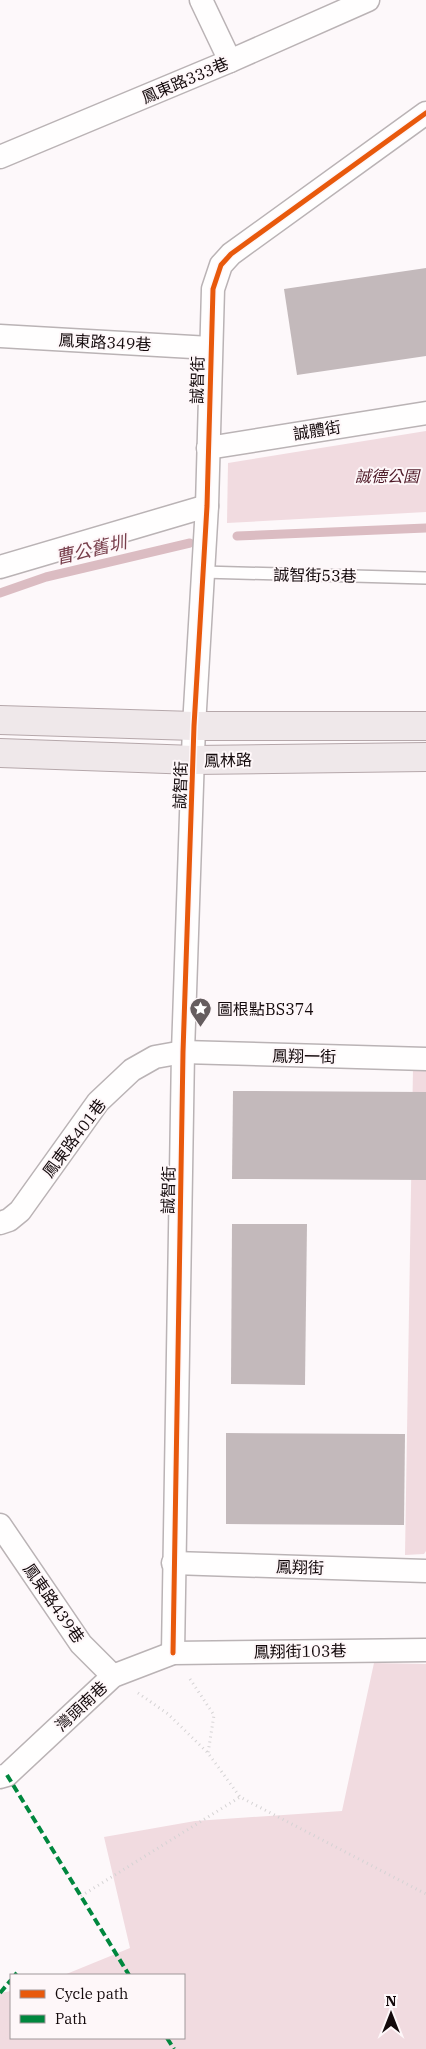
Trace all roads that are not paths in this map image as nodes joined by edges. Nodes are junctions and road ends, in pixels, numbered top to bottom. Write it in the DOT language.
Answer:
graph roads {
  1 [pos="201,0"];
  2 [pos="368,0"];
  3 [pos="230,61"];
  4 [pos="426,113"];
  5 [pos="0,157"];
  6 [pos="0,336"];
  7 [pos="210,348"];
  8 [pos="426,412"];
  9 [pos="208,448"];
  10 [pos="207,506"];
  11 [pos="0,567"];
  12 [pos="203,572"];
  13 [pos="426,578"];
  14 [pos="0,720"];
  15 [pos="194,726"];
  16 [pos="426,726"];
  17 [pos="0,753"];
  18 [pos="426,757"];
  19 [pos="194,760"];
  20 [pos="183,1052"];
  21 [pos="426,1058"];
  22 [pos="0,1223"];
  23 [pos="0,1525"];
  24 [pos="173,1563"];
  25 [pos="426,1571"];
  26 [pos="426,1650"];
  27 [pos="173,1653"];
  28 [pos="113,1676"];
  29 [pos="0,1778"];
  1 -- 3 [label="street"];
  2 -- 3 [label="street, 鳳東路333巷"];
  3 -- 5 [label="street, 鳳東路333巷"];
  4 -- 7 [label="street, 誠智街"];
  6 -- 7 [label="street, 鳳東路349巷"];
  7 -- 9 [label="street, 誠智街"];
  8 -- 9 [label="street, 誠體街"];
  9 -- 10 [label="street, 誠智街"];
  10 -- 11 [label="street"];
  10 -- 12 [label="street, 誠智街"];
  12 -- 13 [label="lane, 誠智街53巷"];
  12 -- 15 [label="street, 誠智街"];
  14 -- 15 [label="main road, 鳳林路"];
  15 -- 16 [label="main road, 鳳林路"];
  15 -- 19 [label="street, 誠智街"];
  17 -- 19 [label="main road, 鳳林路"];
  18 -- 19 [label="main road, 鳳林路"];
  19 -- 20 [label="street, 誠智街"];
  20 -- 21 [label="street, 鳳翔一街"];
  20 -- 22 [label="street, 鳳東路401巷"];
  20 -- 24 [label="street, 誠智街"];
  23 -- 28 [label="street, 鳳東路439巷"];
  24 -- 25 [label="street, 鳳翔街"];
  24 -- 27 [label="street, 誠智街"];
  26 -- 27 [label="street, 鳳翔街103巷"];
  27 -- 28 [label="street, 灣頭南巷"];
  28 -- 29 [label="street, 灣頭南巷"];
}
